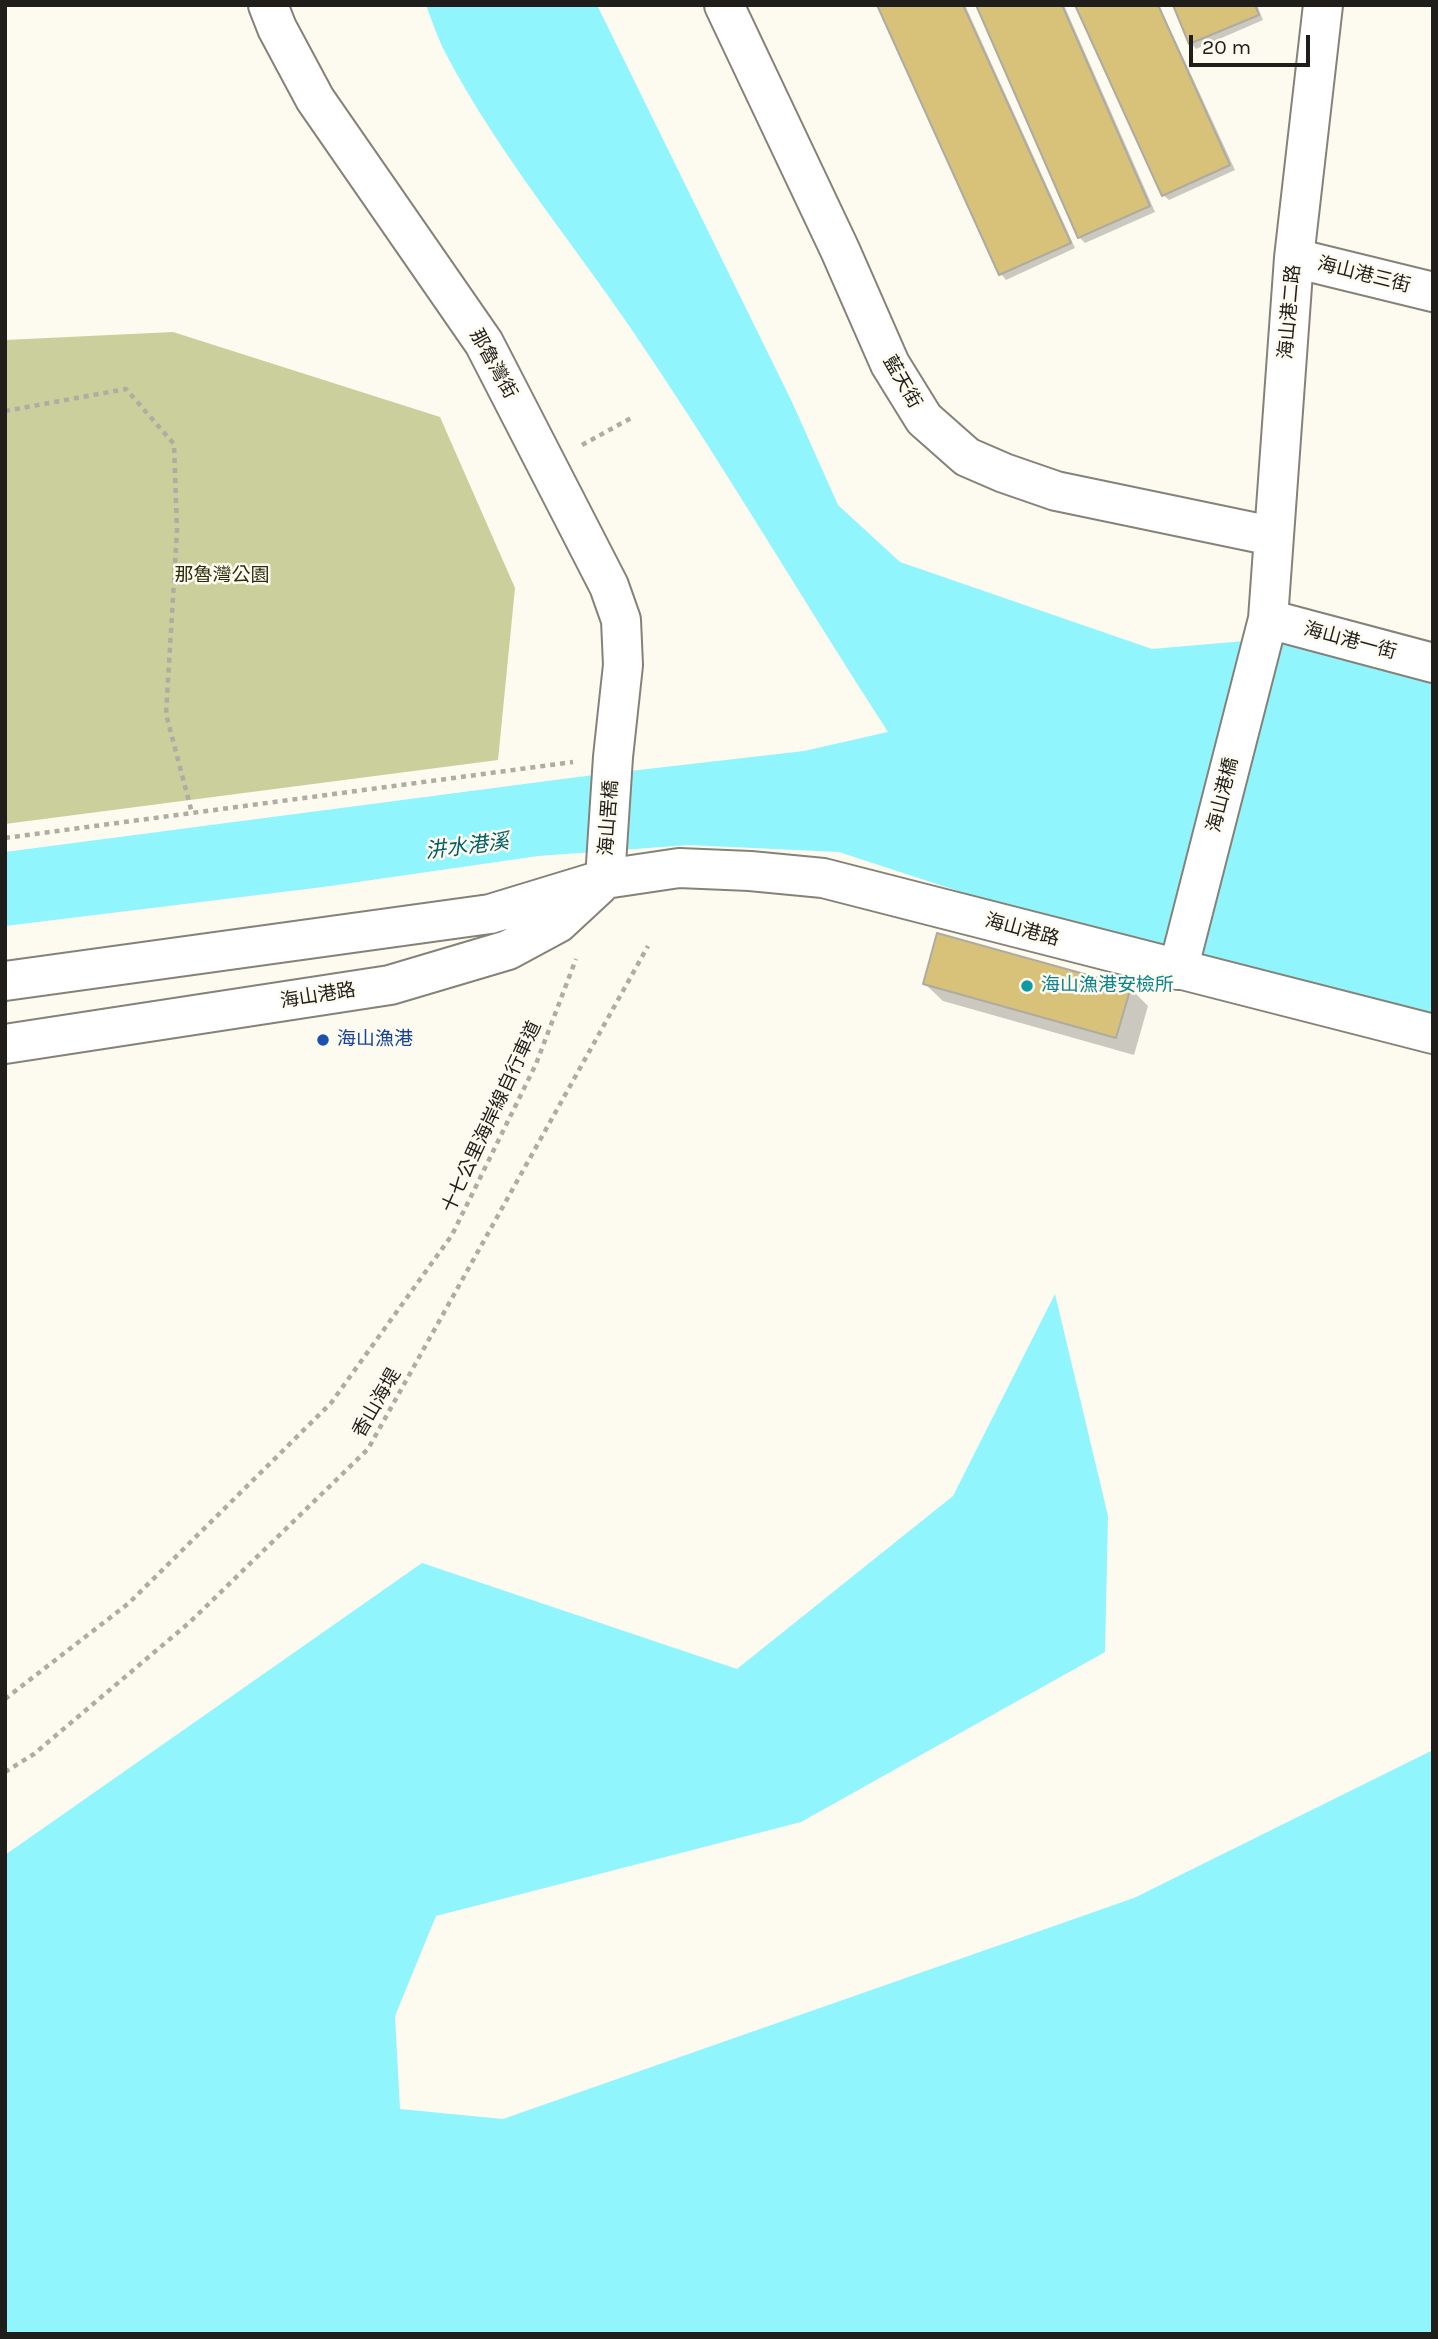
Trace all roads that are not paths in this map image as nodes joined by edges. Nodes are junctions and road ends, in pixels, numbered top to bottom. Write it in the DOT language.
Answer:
graph roads {
  1 [pos="268,5"];
  2 [pos="724,5"];
  3 [pos="1323,5"];
  4 [pos="1294,258"];
  5 [pos="1433,292"];
  6 [pos="1272,536"];
  7 [pos="1268,619"];
  8 [pos="1433,663"];
  9 [pos="613,757"];
  10 [pos="605,879"];
  11 [pos="1178,970"];
  12 [pos="5,981"];
  13 [pos="1433,1034"];
  14 [pos="5,1044"];
  1 -- 9 [label="street, 那魯灣街"];
  2 -- 6 [label="street, 藍天街"];
  3 -- 4 [label="street, 海山港二路"];
  4 -- 5 [label="street, 海山港三街"];
  4 -- 6 [label="street, 海山港二路"];
  6 -- 7 [label="street, 海山港二路"];
  7 -- 8 [label="street, 海山港一街"];
  7 -- 11 [label="street, 海山港橋"];
  9 -- 10 [label="street, 海山罟橋"];
  10 -- 11 [label="street, 海山港路"];
  10 -- 12 [label="street, 海山港路"];
  10 -- 14 [label="street, 海山港路"];
  11 -- 13 [label="street, 海山港路"];
}
